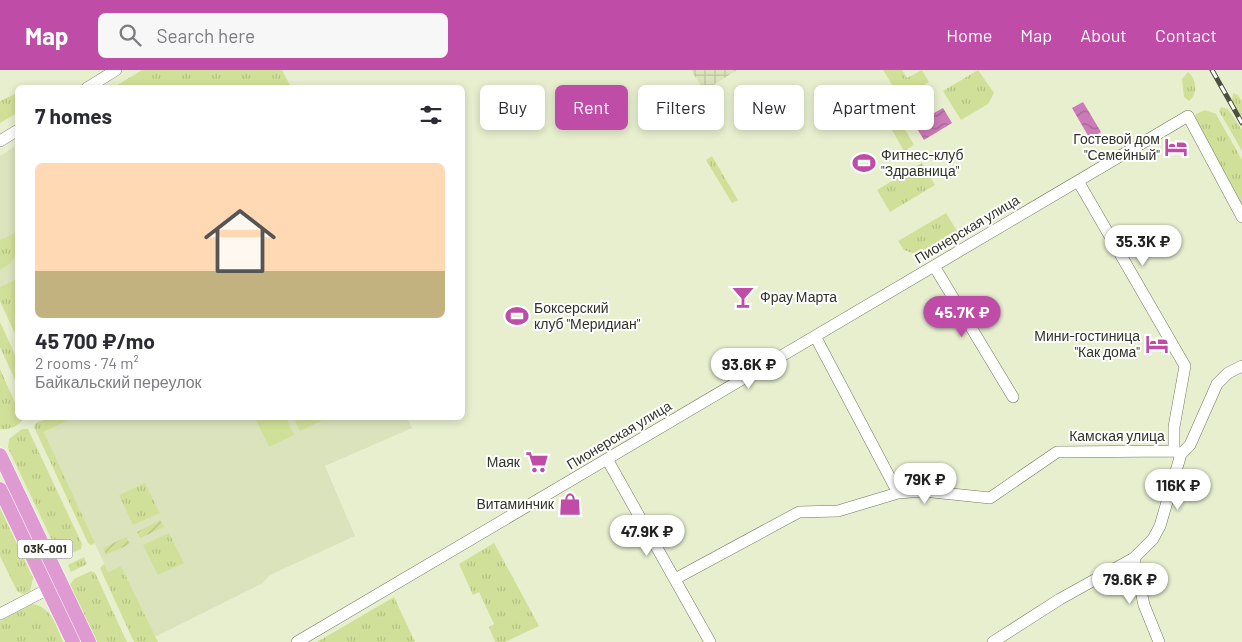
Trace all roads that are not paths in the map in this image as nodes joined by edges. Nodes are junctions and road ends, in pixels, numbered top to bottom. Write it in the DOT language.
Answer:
graph roads {
  1 [pos="116,70"];
  2 [pos="92,85"];
  3 [pos="15,132"];
  4 [pos="0,141"];
  5 [pos="1078,181"];
  6 [pos="1242,217"];
  7 [pos="934,266"];
  8 [pos="815,336"];
  9 [pos="1242,366"];
  10 [pos="1013,397"];
  11 [pos="1178,452"];
  12 [pos="0,455"];
  13 [pos="607,459"];
  14 [pos="0,489"];
  15 [pos="898,493"];
  16 [pos="1134,558"];
  17 [pos="675,579"];
  18 [pos="48,589"];
  19 [pos="0,614"];
  20 [pos="73,642"];
  21 [pos="89,642"];
  22 [pos="297,642"];
  23 [pos="710,642"];
  24 [pos="993,642"];
  25 [pos="1159,642"];
  1 -- 2 [label="street"];
  3 -- 4 [label="street"];
  5 -- 6 [label="street, Пионерская улица"];
  5 -- 7 [label="street, Пионерская улица"];
  5 -- 11 [label="street"];
  7 -- 8 [label="street, Пионерская улица"];
  7 -- 10 [label="street"];
  8 -- 13 [label="street, Пионерская улица"];
  8 -- 15 [label="street"];
  9 -- 11 [label="street"];
  11 -- 15 [label="street, Камская улица"];
  11 -- 16 [label="street"];
  12 -- 21 [label="main road, 03К-001"];
  13 -- 17 [label="street"];
  13 -- 22 [label="street, Пионерская улица"];
  14 -- 18 [label="main road, 03К-001"];
  15 -- 17 [label="street, Камская улица"];
  16 -- 24 [label="street"];
  16 -- 25 [label="street"];
  17 -- 23 [label="street"];
  18 -- 19 [label="street"];
  18 -- 20 [label="main road, 03К-001"];
}
